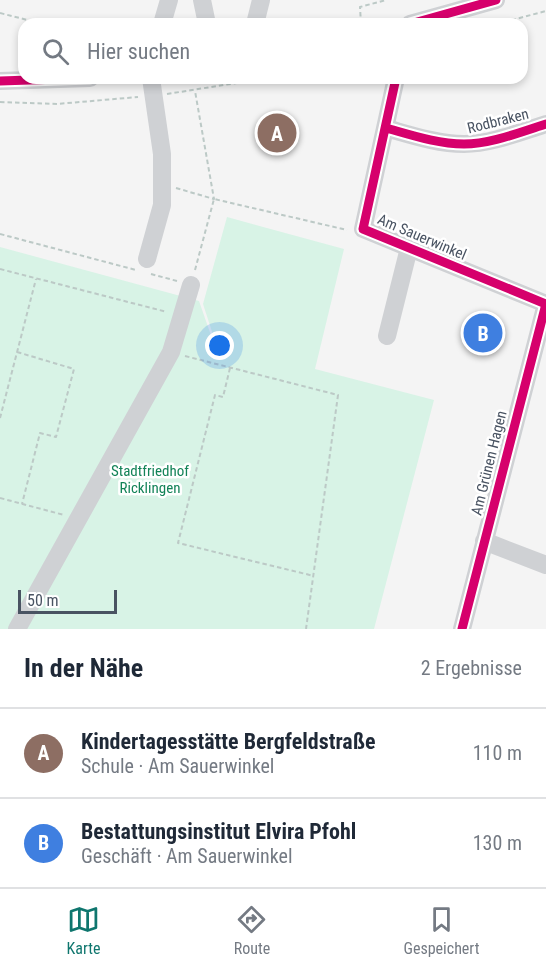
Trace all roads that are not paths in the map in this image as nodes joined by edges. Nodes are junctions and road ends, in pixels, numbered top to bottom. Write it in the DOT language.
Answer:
graph roads {
  1 [pos="169,0"];
  2 [pos="261,0"];
  3 [pos="496,0"];
  4 [pos="198,1"];
  5 [pos="164,18"];
  6 [pos="205,18"];
  7 [pos="256,18"];
  8 [pos="432,18"];
  9 [pos="18,80"];
  10 [pos="0,81"];
  11 [pos="395,84"];
  12 [pos="152,87"];
  13 [pos="546,124"];
  14 [pos="386,128"];
  15 [pos="410,248"];
  16 [pos="147,259"];
  17 [pos="191,285"];
  18 [pos="546,304"];
  19 [pos="387,336"];
  20 [pos="484,541"];
  21 [pos="546,565"];
  22 [pos="17,629"];
  23 [pos="462,629"];
  1 -- 5 [label="street"];
  2 -- 7 [label="street"];
  3 -- 8 [label="street"];
  4 -- 6 [label="street"];
  9 -- 10 [label="street"];
  11 -- 14 [label="street, Am Sauerwinkel"];
  12 -- 16 [label="street"];
  13 -- 14 [label="street, Rodbraken"];
  14 -- 15 [label="street, Am Sauerwinkel"];
  15 -- 18 [label="street, Am Sauerwinkel"];
  15 -- 19 [label="street, Am Sauerwinkel"];
  17 -- 22 [label="street"];
  18 -- 20 [label="street, Am Grünen Hagen"];
  20 -- 21 [label="street"];
  20 -- 23 [label="street, Am Grünen Hagen"];
}
